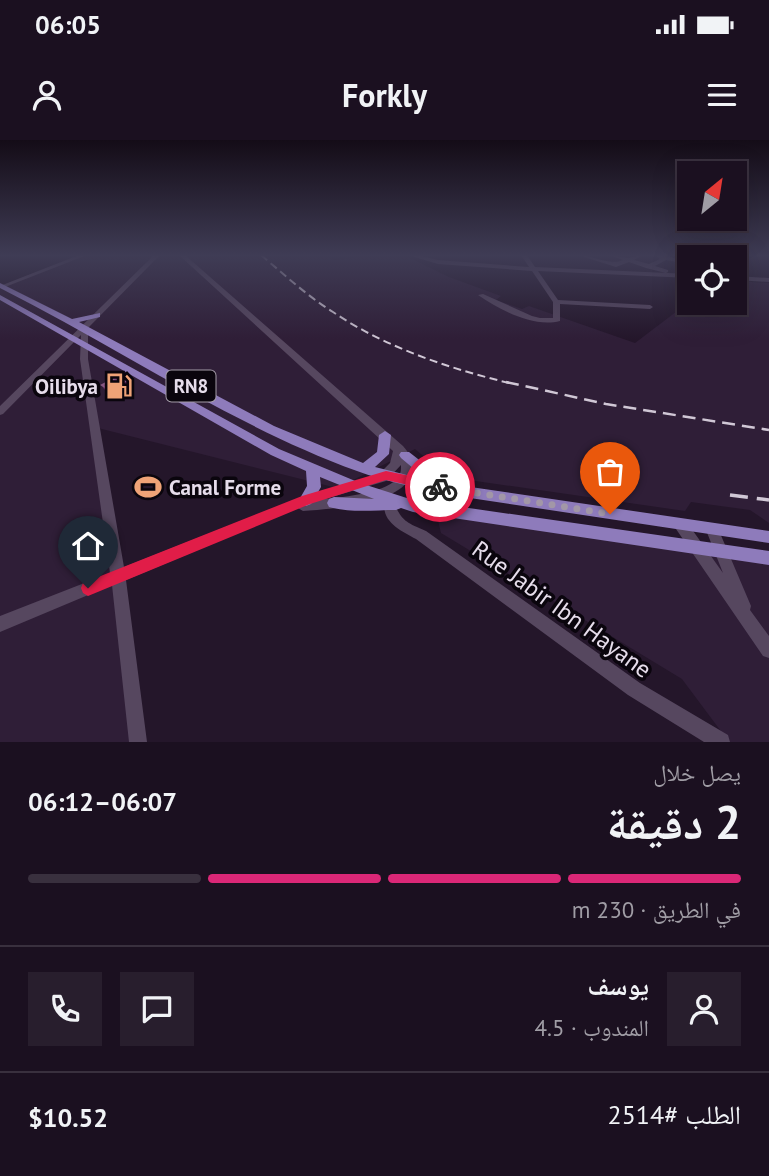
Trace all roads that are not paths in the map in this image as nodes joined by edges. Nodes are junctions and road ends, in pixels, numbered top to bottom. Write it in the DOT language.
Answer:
graph roads {
  1 [pos="129,283"];
  2 [pos="214,283"];
  3 [pos="543,283"];
  4 [pos="1,289"];
  5 [pos="481,295"];
  6 [pos="556,302"];
  7 [pos="650,307"];
  8 [pos="97,315"];
  9 [pos="69,322"];
  10 [pos="85,329"];
  11 [pos="79,342"];
  12 [pos="0,412"];
  13 [pos="385,435"];
  14 [pos="402,452"];
  15 [pos="365,468"];
  16 [pos="313,470"];
  17 [pos="386,475"];
  18 [pos="404,480"];
  19 [pos="355,486"];
  20 [pos="447,489"];
  21 [pos="384,499"];
  22 [pos="306,500"];
  23 [pos="334,503"];
  24 [pos="290,508"];
  25 [pos="681,525"];
  26 [pos="712,530"];
  27 [pos="769,537"];
  28 [pos="695,547"];
  29 [pos="721,551"];
  30 [pos="769,558"];
  31 [pos="117,575"];
  32 [pos="747,615"];
  33 [pos="0,624"];
  34 [pos="769,650"];
  35 [pos="138,742"];
  36 [pos="721,742"];
  1 -- 8 [label="street"];
  2 -- 13 [label="street"];
  3 -- 6 [label="street"];
  4 -- 9 [label="main road, RN8"];
  4 -- 11 [label="main road, RN8"];
  5 -- 6 [label="street"];
  6 -- 7 [label="street"];
  8 -- 9 [label="main road"];
  8 -- 10 [label="street"];
  9 -- 10 [label="main road, RN8"];
  10 -- 11 [label="street"];
  10 -- 15 [label="main road, RN8"];
  11 -- 12 [label="street"];
  11 -- 16 [label="main road, RN8"];
  11 -- 31 [label="street"];
  13 -- 14 [label="street"];
  13 -- 15 [label="main road"];
  14 -- 17 [label="street"];
  14 -- 18 [label="street"];
  14 -- 20 [label="main road"];
  15 -- 17 [label="main road, RN8"];
  16 -- 19 [label="main road, RN8"];
  16 -- 22 [label="main road"];
  17 -- 18 [label="main road, RN8"];
  17 -- 19 [label="street"];
  18 -- 20 [label="main road, RN8"];
  18 -- 21 [label="street"];
  19 -- 21 [label="main road, RN8"];
  19 -- 22 [label="street"];
  20 -- 25 [label="main road, RN8"];
  21 -- 23 [label="main road"];
  21 -- 28 [label="main road, RN8"];
  21 -- 36 [label="street, Rue Jabir Ibn Hayane"];
  22 -- 24 [label="street"];
  23 -- 24 [label="street"];
  24 -- 31 [label="street"];
  25 -- 26 [label="main road, RN8"];
  25 -- 28 [label="street"];
  26 -- 27 [label="main road, RN8"];
  26 -- 29 [label="street"];
  28 -- 29 [label="main road, RN8"];
  28 -- 32 [label="street"];
  29 -- 30 [label="main road, RN8"];
  29 -- 32 [label="street"];
  31 -- 33 [label="street"];
  31 -- 35 [label="street"];
  32 -- 34 [label="street"];
}
